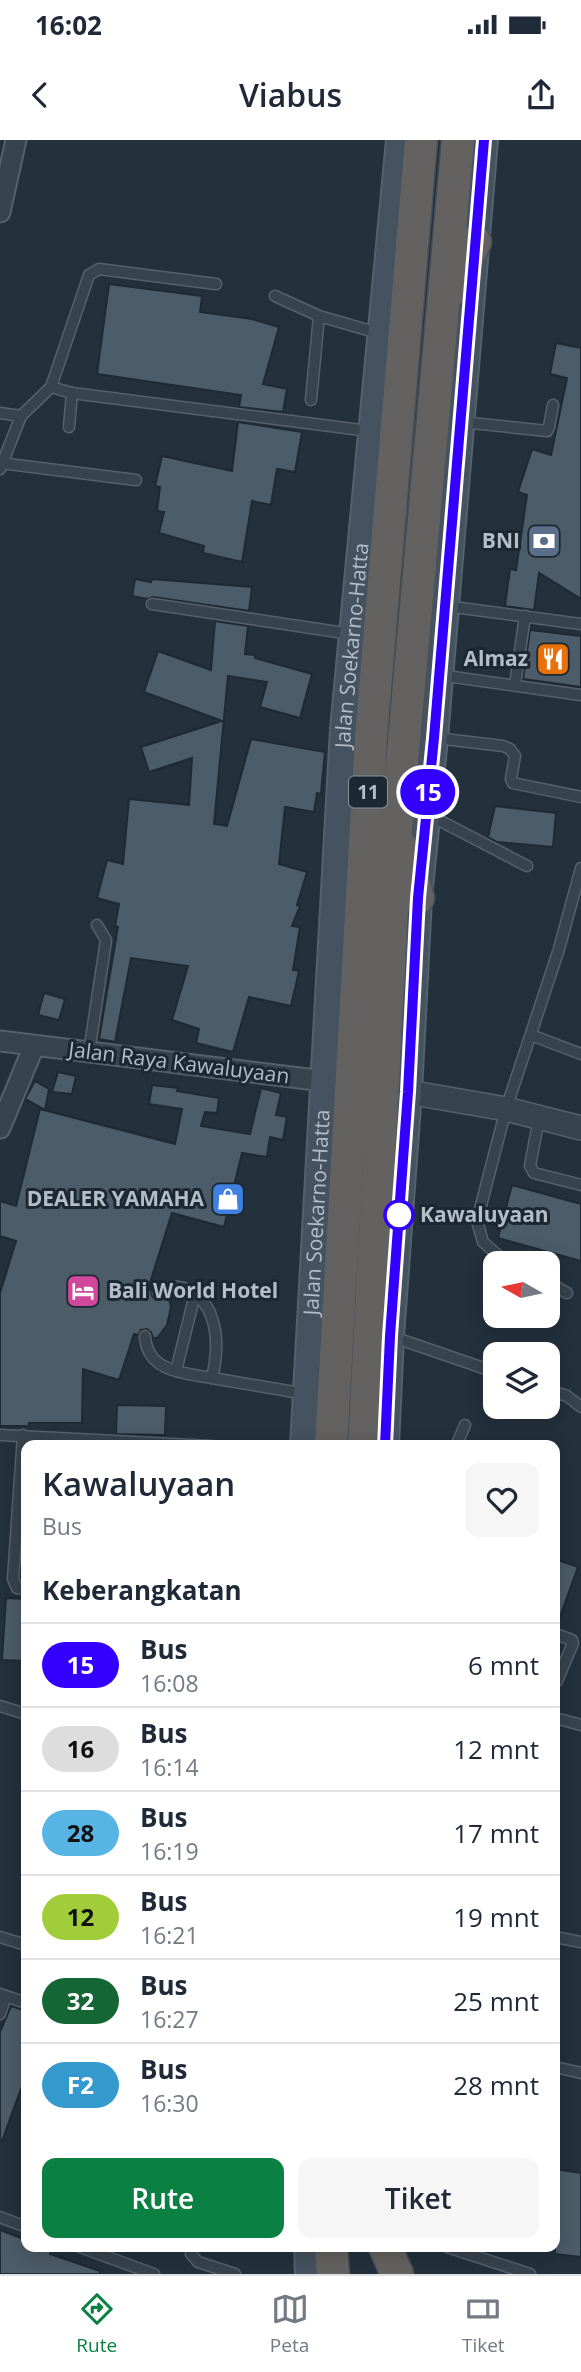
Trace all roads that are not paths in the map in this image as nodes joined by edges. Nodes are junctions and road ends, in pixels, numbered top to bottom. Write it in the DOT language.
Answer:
graph roads {
  1 [pos="16,140"];
  2 [pos="401,140"];
  3 [pos="421,140"];
  4 [pos="458,140"];
  5 [pos="484,140"];
  6 [pos="0,212"];
  7 [pos="475,242"];
  8 [pos="216,284"];
  9 [pos="275,296"];
  10 [pos="443,306"];
  11 [pos="319,316"];
  12 [pos="380,334"];
  13 [pos="51,387"];
  14 [pos="72,393"];
  15 [pos="311,400"];
  16 [pos="553,405"];
  17 [pos="0,413"];
  18 [pos="21,416"];
  19 [pos="460,422"];
  20 [pos="69,427"];
  21 [pos="371,432"];
  22 [pos="1,465"];
  23 [pos="136,480"];
  24 [pos="152,604"];
  25 [pos="445,606"];
  26 [pos="526,616"];
  27 [pos="581,624"];
  28 [pos="352,634"];
  29 [pos="439,675"];
  30 [pos="514,685"];
  31 [pos="581,695"];
  32 [pos="434,738"];
  33 [pos="581,797"];
  34 [pos="426,813"];
  35 [pos="396,830"];
  36 [pos="527,866"];
  37 [pos="581,868"];
  38 [pos="418,898"];
  39 [pos="97,925"];
  40 [pos="531,1035"];
  41 [pos="0,1041"];
  42 [pos="34,1046"];
  43 [pos="89,1052"];
  44 [pos="581,1054"];
  45 [pos="324,1081"];
  46 [pos="408,1092"];
  47 [pos="506,1110"];
  48 [pos="540,1118"];
  49 [pos="0,1128"];
  50 [pos="581,1128"];
  51 [pos="581,1185"];
  52 [pos="493,1251"];
  53 [pos="560,1289"];
  54 [pos="158,1292"];
  55 [pos="568,1293"];
  56 [pos="195,1294"];
  57 [pos="145,1336"];
  58 [pos="390,1336"];
  59 [pos="483,1368"];
  60 [pos="176,1371"];
  61 [pos="212,1378"];
  62 [pos="307,1394"];
  63 [pos="560,1394"];
  64 [pos="581,1407"];
  65 [pos="465,1425"];
  66 [pos="0,1435"];
  67 [pos="23,1435"];
  68 [pos="23,1440"];
  69 [pos="105,1440"];
  70 [pos="304,1440"];
  71 [pos="331,1440"];
  72 [pos="382,1440"];
  73 [pos="382,1440"];
  74 [pos="459,1440"];
  75 [pos="21,1464"];
  76 [pos="21,1588"];
  77 [pos="560,1636"];
  78 [pos="560,1674"];
  79 [pos="0,1706"];
  80 [pos="21,1712"];
  81 [pos="560,1719"];
  82 [pos="581,1725"];
  83 [pos="0,1937"];
  84 [pos="560,1938"];
  85 [pos="581,1942"];
  86 [pos="21,1943"];
  87 [pos="3,1995"];
  88 [pos="21,2001"];
  89 [pos="0,2014"];
  90 [pos="560,2068"];
  91 [pos="581,2073"];
  92 [pos="0,2217"];
  93 [pos="21,2225"];
  94 [pos="94,2252"];
  95 [pos="191,2252"];
  96 [pos="308,2252"];
  97 [pos="331,2252"];
  98 [pos="369,2252"];
  99 [pos="387,2252"];
  100 [pos="396,2252"];
  101 [pos="465,2252"];
  102 [pos="154,2274"];
  103 [pos="235,2274"];
  104 [pos="309,2274"];
  105 [pos="333,2274"];
  106 [pos="371,2274"];
  107 [pos="397,2274"];
  108 [pos="530,2274"];
  1 -- 6 [label="street"];
  2 -- 12 [label="main road, Jalan Soekarno-Hatta"];
  3 -- 71 [label="highway, Jalan Soekarno-Hatta / 11"];
  4 -- 10 [label="highway, 11"];
  5 -- 7 [label="main road"];
  7 -- 10 [label="highway"];
  7 -- 19 [label="main road"];
  8 -- 13 [label="lane"];
  9 -- 11 [label="lane"];
  10 -- 35 [label="highway, 11"];
  11 -- 12 [label="lane"];
  11 -- 15 [label="lane"];
  12 -- 21 [label="main road, Jalan Soekarno-Hatta"];
  13 -- 14 [label="lane"];
  13 -- 18 [label="lane"];
  14 -- 20 [label="lane"];
  14 -- 21 [label="lane"];
  16 -- 19 [label="lane"];
  17 -- 18 [label="lane"];
  18 -- 22 [label="lane"];
  19 -- 25 [label="main road"];
  21 -- 28 [label="main road, Jalan Soekarno-Hatta"];
  22 -- 23 [label="lane"];
  24 -- 28 [label="lane"];
  25 -- 26 [label="lane"];
  25 -- 29 [label="main road"];
  26 -- 27 [label="lane"];
  26 -- 30 [label="lane"];
  28 -- 45 [label="main road, Jalan Soekarno-Hatta"];
  29 -- 30 [label="lane"];
  29 -- 32 [label="main road"];
  30 -- 31 [label="lane"];
  32 -- 33 [label="lane"];
  32 -- 34 [label="main road"];
  34 -- 36 [label="lane"];
  34 -- 38 [label="main road"];
  35 -- 38 [label="highway"];
  35 -- 72 [label="highway, 11"];
  37 -- 40 [label="lane"];
  38 -- 46 [label="main road"];
  39 -- 43 [label="lane"];
  40 -- 44 [label="lane"];
  40 -- 47 [label="lane"];
  41 -- 42 [label="street, Jalan Raya Kawaluyaan"];
  42 -- 43 [label="street, Jalan Raya Kawaluyaan"];
  42 -- 49 [label="street"];
  43 -- 45 [label="street, Jalan Raya Kawaluyaan"];
  45 -- 62 [label="main road, Jalan Soekarno-Hatta"];
  46 -- 47 [label="street"];
  46 -- 58 [label="main road"];
  47 -- 48 [label="street"];
  47 -- 52 [label="lane"];
  48 -- 50 [label="street"];
  48 -- 51 [label="lane"];
  53 -- 55 [label="lane"];
  54 -- 56 [label="lane"];
  56 -- 60 [label="lane"];
  56 -- 61 [label="lane"];
  57 -- 60 [label="lane"];
  58 -- 59 [label="lane"];
  58 -- 73 [label="main road"];
  60 -- 61 [label="lane"];
  61 -- 62 [label="lane"];
  62 -- 70 [label="main road, Jalan Soekarno-Hatta"];
  63 -- 64 [label="lane"];
  65 -- 74 [label="lane"];
  66 -- 67 [label="lane"];
  67 -- 68 [label="lane"];
  67 -- 69 [label="lane"];
  75 -- 76 [label="lane"];
  77 -- 78 [label="lane"];
  79 -- 80 [label="lane"];
  81 -- 82 [label="lane"];
  83 -- 86 [label="lane"];
  84 -- 85 [label="lane"];
  87 -- 88 [label="lane"];
  87 -- 89 [label="lane"];
  90 -- 91 [label="lane"];
  92 -- 93 [label="lane"];
  94 -- 102 [label="lane"];
  95 -- 103 [label="lane"];
  96 -- 104 [label="main road"];
  97 -- 105 [label="highway"];
  98 -- 106 [label="highway"];
  99 -- 107 [label="highway"];
  100 -- 107 [label="main road"];
  101 -- 108 [label="lane"];
}
